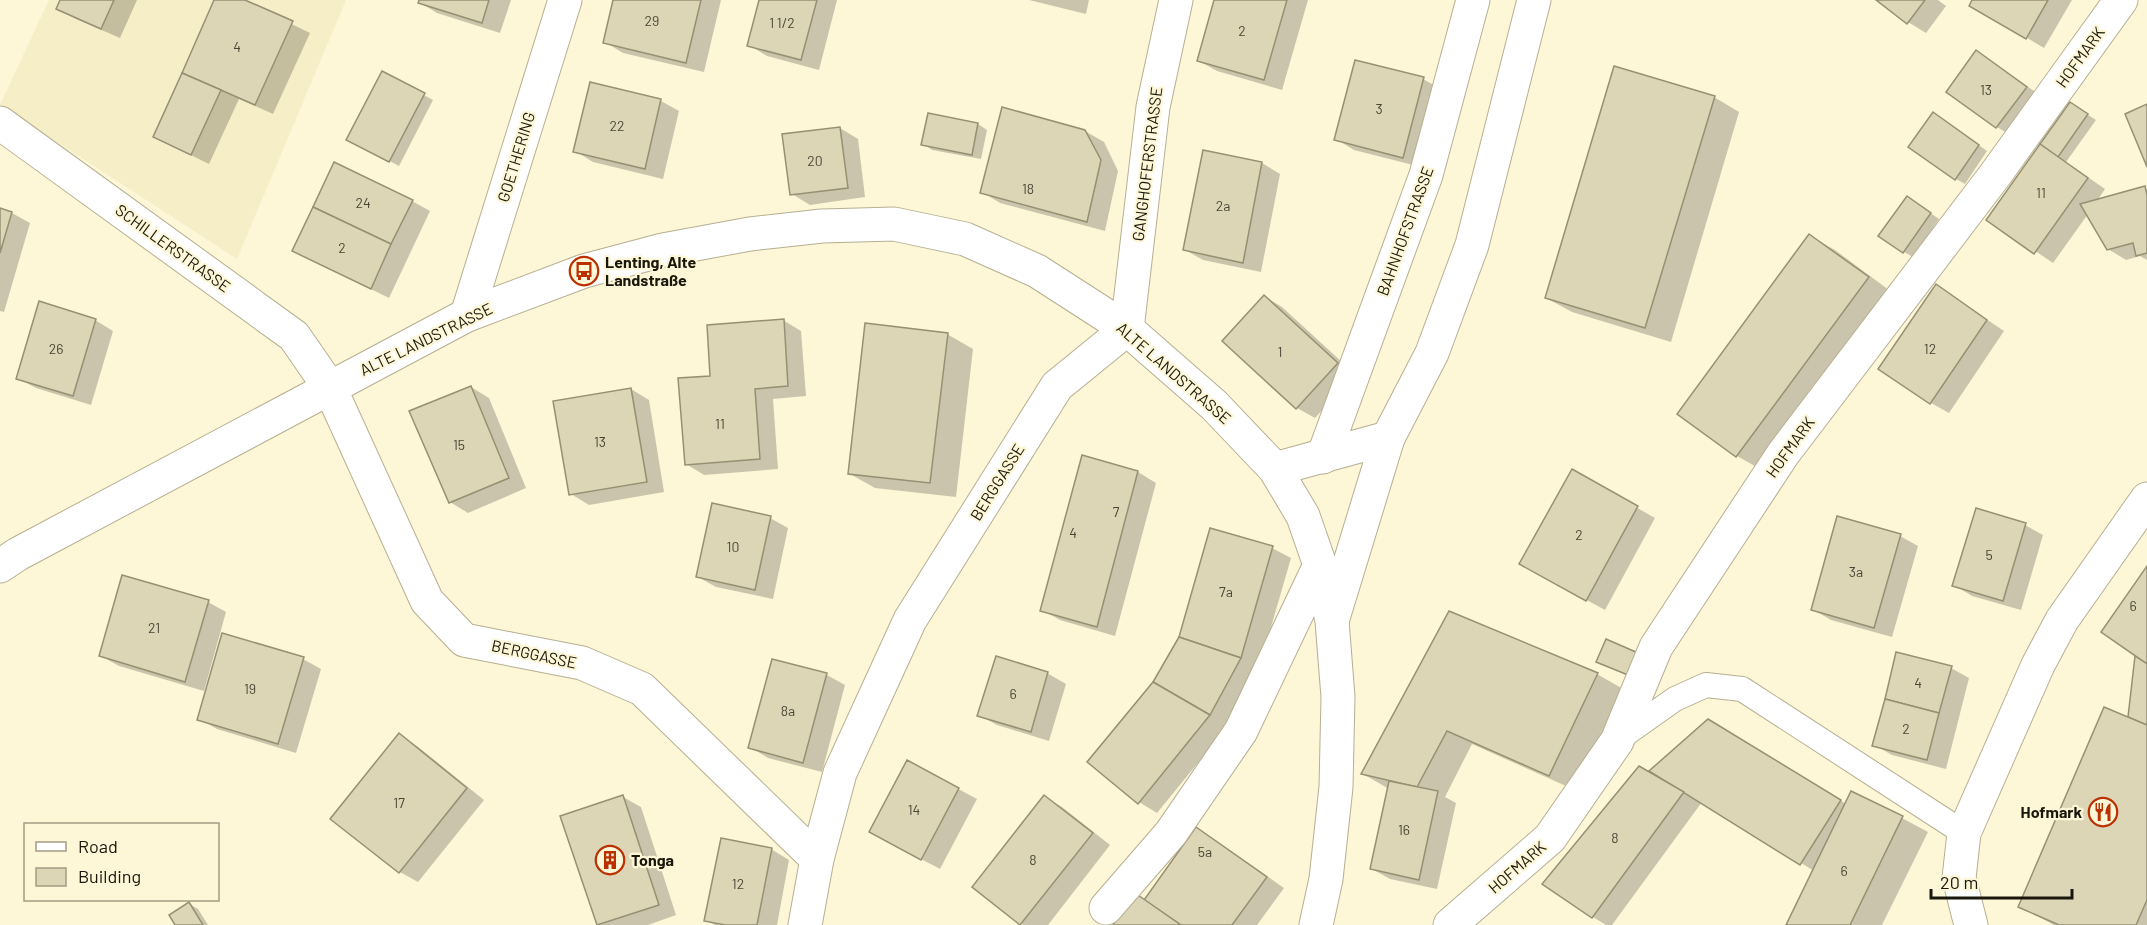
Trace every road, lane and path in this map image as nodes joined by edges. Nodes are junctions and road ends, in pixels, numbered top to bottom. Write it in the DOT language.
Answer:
graph roads {
  1 [pos="565,0"];
  2 [pos="1176,0"];
  3 [pos="1473,0"];
  4 [pos="1534,0"];
  5 [pos="2121,0"];
  6 [pos="0,123"];
  7 [pos="467,315"];
  8 [pos="1127,329"];
  9 [pos="330,388"];
  10 [pos="1388,438"];
  11 [pos="1323,457"];
  12 [pos="1275,470"];
  13 [pos="2147,499"];
  14 [pos="1320,565"];
  15 [pos="0,566"];
  16 [pos="1332,621"];
  17 [pos="1617,741"];
  18 [pos="1964,833"];
  19 [pos="817,859"];
  20 [pos="1106,908"];
  21 [pos="805,925"];
  22 [pos="1316,925"];
  23 [pos="1449,925"];
  24 [pos="1971,925"];
  1 -- 7 [label="street, GOETHERING"];
  2 -- 8 [label="street, GANGHOFERSTRASSE"];
  3 -- 11 [label="street, BAHNHOFSTRASSE"];
  4 -- 10 [label="street"];
  5 -- 17 [label="street, HOFMARK"];
  6 -- 9 [label="street, SCHILLERSTRASSE"];
  7 -- 8 [label="street, ALTE LANDSTRASSE"];
  7 -- 9 [label="street, ALTE LANDSTRASSE"];
  8 -- 12 [label="street, ALTE LANDSTRASSE"];
  8 -- 19 [label="street, BERGGASSE"];
  9 -- 15 [label="street, ALTE LANDSTRASSE"];
  9 -- 19 [label="street, BERGGASSE"];
  10 -- 11 [label="street"];
  10 -- 16 [label="street"];
  11 -- 12 [label="street"];
  12 -- 14 [label="street, ALTE LANDSTRASSE"];
  13 -- 18 [label="street"];
  14 -- 16 [label="street, ALTE LANDSTRASSE"];
  14 -- 20 [label="street"];
  16 -- 22 [label="street, ALTE LANDSTRASSE"];
  17 -- 18 [label="lane"];
  17 -- 23 [label="street, HOFMARK"];
  18 -- 24 [label="street"];
  19 -- 21 [label="street, BERGGASSE"];
}
